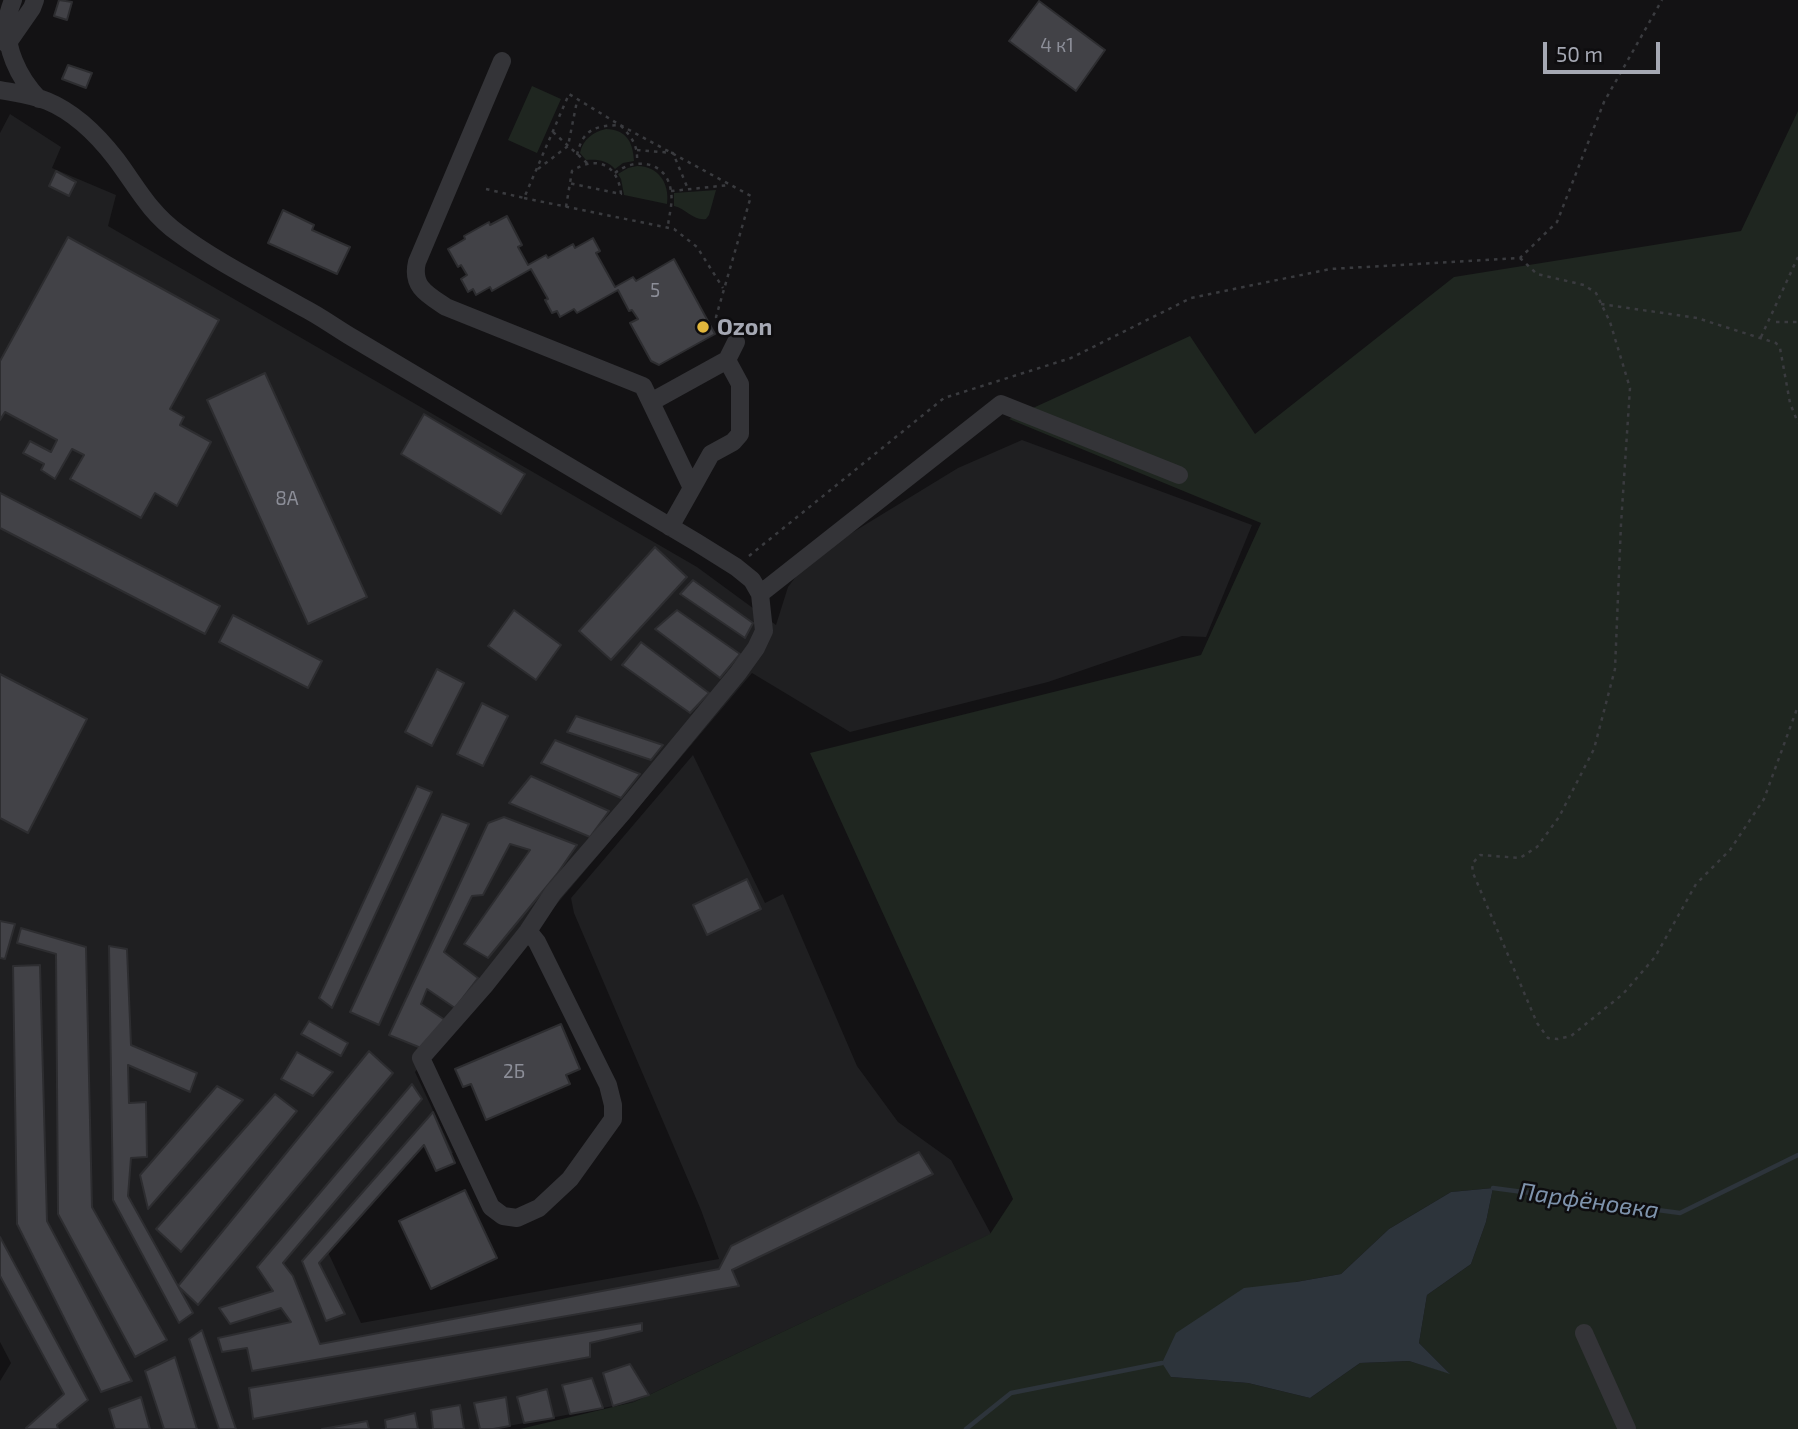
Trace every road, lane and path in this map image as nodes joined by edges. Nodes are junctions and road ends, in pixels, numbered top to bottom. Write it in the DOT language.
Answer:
graph roads {
  1 [pos="13,0"];
  2 [pos="35,0"];
  3 [pos="1662,0"];
  4 [pos="5,47"];
  5 [pos="502,61"];
  6 [pos="0,90"];
  7 [pos="39,99"];
  8 [pos="577,99"];
  9 [pos="620,125"];
  10 [pos="552,132"];
  11 [pos="568,146"];
  12 [pos="637,150"];
  13 [pos="673,153"];
  14 [pos="578,155"];
  15 [pos="587,163"];
  16 [pos="637,163"];
  17 [pos="535,171"];
  18 [pos="615,173"];
  19 [pos="569,183"];
  20 [pos="732,185"];
  21 [pos="486,189"];
  22 [pos="688,189"];
  23 [pos="671,191"];
  24 [pos="524,198"];
  25 [pos="566,207"];
  26 [pos="668,227"];
  27 [pos="1798,257"];
  28 [pos="1520,258"];
  29 [pos="724,289"];
  30 [pos="1601,304"];
  31 [pos="716,317"];
  32 [pos="1776,322"];
  33 [pos="1798,322"];
  34 [pos="1761,337"];
  35 [pos="736,342"];
  36 [pos="727,360"];
  37 [pos="651,402"];
  38 [pos="1798,423"];
  39 [pos="1179,475"];
  40 [pos="692,488"];
  41 [pos="670,527"];
  42 [pos="736,568"];
  43 [pos="760,594"];
  44 [pos="1798,706"];
  45 [pos="528,931"];
  46 [pos="1584,1333"];
  47 [pos="1627,1429"];
  1 -- 4 [label="street"];
  2 -- 4 [label="street"];
  3 -- 28 [label="path"];
  4 -- 7 [label="street"];
  5 -- 37 [label="street"];
  6 -- 7 [label="street"];
  7 -- 41 [label="street"];
  8 -- 9 [label="path"];
  8 -- 10 [label="path"];
  8 -- 11 [label="path"];
  9 -- 12 [label="path"];
  9 -- 13 [label="path"];
  9 -- 14 [label="path"];
  10 -- 11 [label="path"];
  10 -- 17 [label="path"];
  11 -- 14 [label="path"];
  11 -- 17 [label="path"];
  12 -- 13 [label="path"];
  12 -- 16 [label="path"];
  13 -- 20 [label="path"];
  13 -- 22 [label="path"];
  14 -- 15 [label="path"];
  15 -- 18 [label="path"];
  15 -- 19 [label="path"];
  16 -- 18 [label="path"];
  16 -- 23 [label="path"];
  17 -- 24 [label="path"];
  18 -- 19 [label="path"];
  19 -- 25 [label="path"];
  20 -- 22 [label="path"];
  20 -- 29 [label="path"];
  21 -- 24 [label="path"];
  22 -- 23 [label="path"];
  23 -- 26 [label="path"];
  24 -- 25 [label="path"];
  25 -- 26 [label="path"];
  26 -- 29 [label="path"];
  27 -- 34 [label="path"];
  28 -- 30 [label="path"];
  28 -- 42 [label="path"];
  29 -- 31 [label="path"];
  30 -- 34 [label="path"];
  30 -- 44 [label="path"];
  32 -- 33 [label="path"];
  34 -- 38 [label="path"];
  35 -- 36 [label="street"];
  36 -- 37 [label="street"];
  36 -- 40 [label="street"];
  37 -- 40 [label="street"];
  39 -- 43 [label="street"];
  40 -- 41 [label="street"];
  41 -- 42 [label="street"];
  42 -- 43 [label="street"];
  43 -- 45 [label="street"];
  45 -- 45 [label="street"];
  46 -- 47 [label="street"];
}
